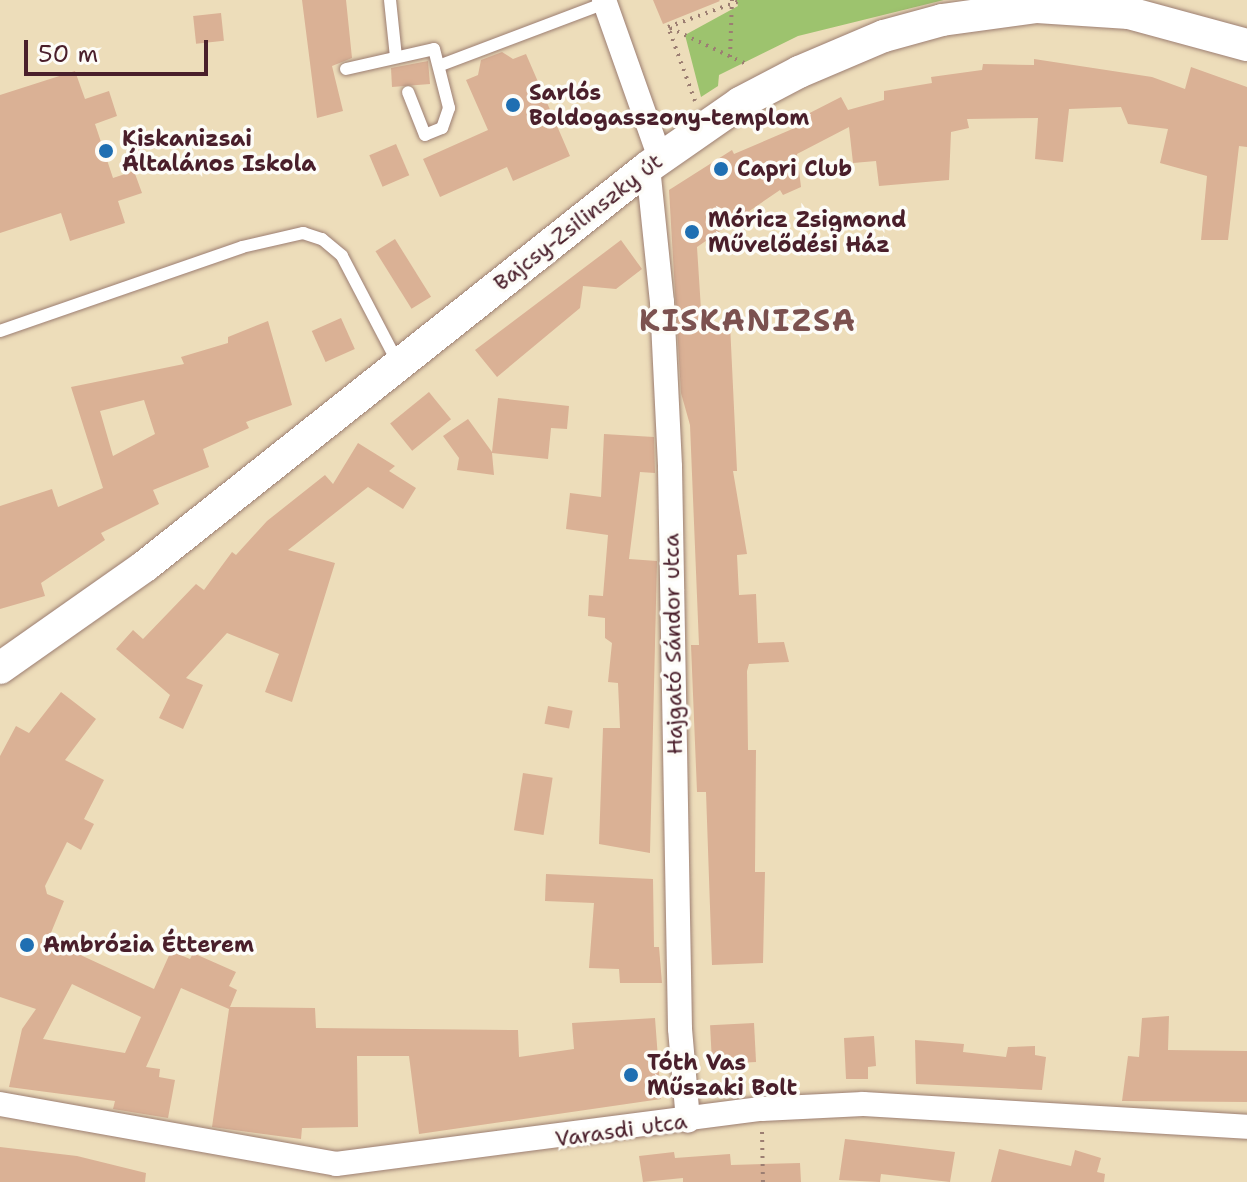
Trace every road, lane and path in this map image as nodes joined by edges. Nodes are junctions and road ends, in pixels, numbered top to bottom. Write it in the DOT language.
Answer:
graph roads {
  1 [pos="390,0"];
  2 [pos="742,0"];
  3 [pos="604,2"];
  4 [pos="732,2"];
  5 [pos="992,5"];
  6 [pos="668,27"];
  7 [pos="1247,45"];
  8 [pos="396,57"];
  9 [pos="730,57"];
  10 [pos="746,64"];
  11 [pos="441,65"];
  12 [pos="346,69"];
  13 [pos="408,92"];
  14 [pos="704,126"];
  15 [pos="654,162"];
  16 [pos="0,331"];
  17 [pos="398,363"];
  18 [pos="0,668"];
  19 [pos="0,1104"];
  20 [pos="762,1109"];
  21 [pos="688,1121"];
  22 [pos="1247,1127"];
  23 [pos="333,1173"];
  24 [pos="763,1182"];
  1 -- 8 [label="lane"];
  2 -- 4 [label="path"];
  3 -- 11 [label="lane"];
  3 -- 15 [label="street, Hajgató Sándor utca"];
  4 -- 6 [label="path"];
  4 -- 9 [label="path"];
  5 -- 7 [label="street, Bajcsy-Zsilinszky út"];
  5 -- 14 [label="street, Bajcsy-Zsilinszky út"];
  6 -- 9 [label="path"];
  6 -- 14 [label="path"];
  8 -- 11 [label="lane"];
  8 -- 12 [label="lane"];
  9 -- 10 [label="path"];
  11 -- 13 [label="lane"];
  14 -- 15 [label="street, Bajcsy-Zsilinszky út"];
  15 -- 17 [label="street, Bajcsy-Zsilinszky út"];
  15 -- 21 [label="street, Hajgató Sándor utca"];
  16 -- 17 [label="lane"];
  17 -- 18 [label="street, Bajcsy-Zsilinszky út"];
  19 -- 23 [label="street, Varasdi utca"];
  20 -- 21 [label="street, Varasdi utca"];
  20 -- 22 [label="street, Varasdi utca"];
  20 -- 24 [label="path"];
  21 -- 23 [label="street, Varasdi utca"];
}
